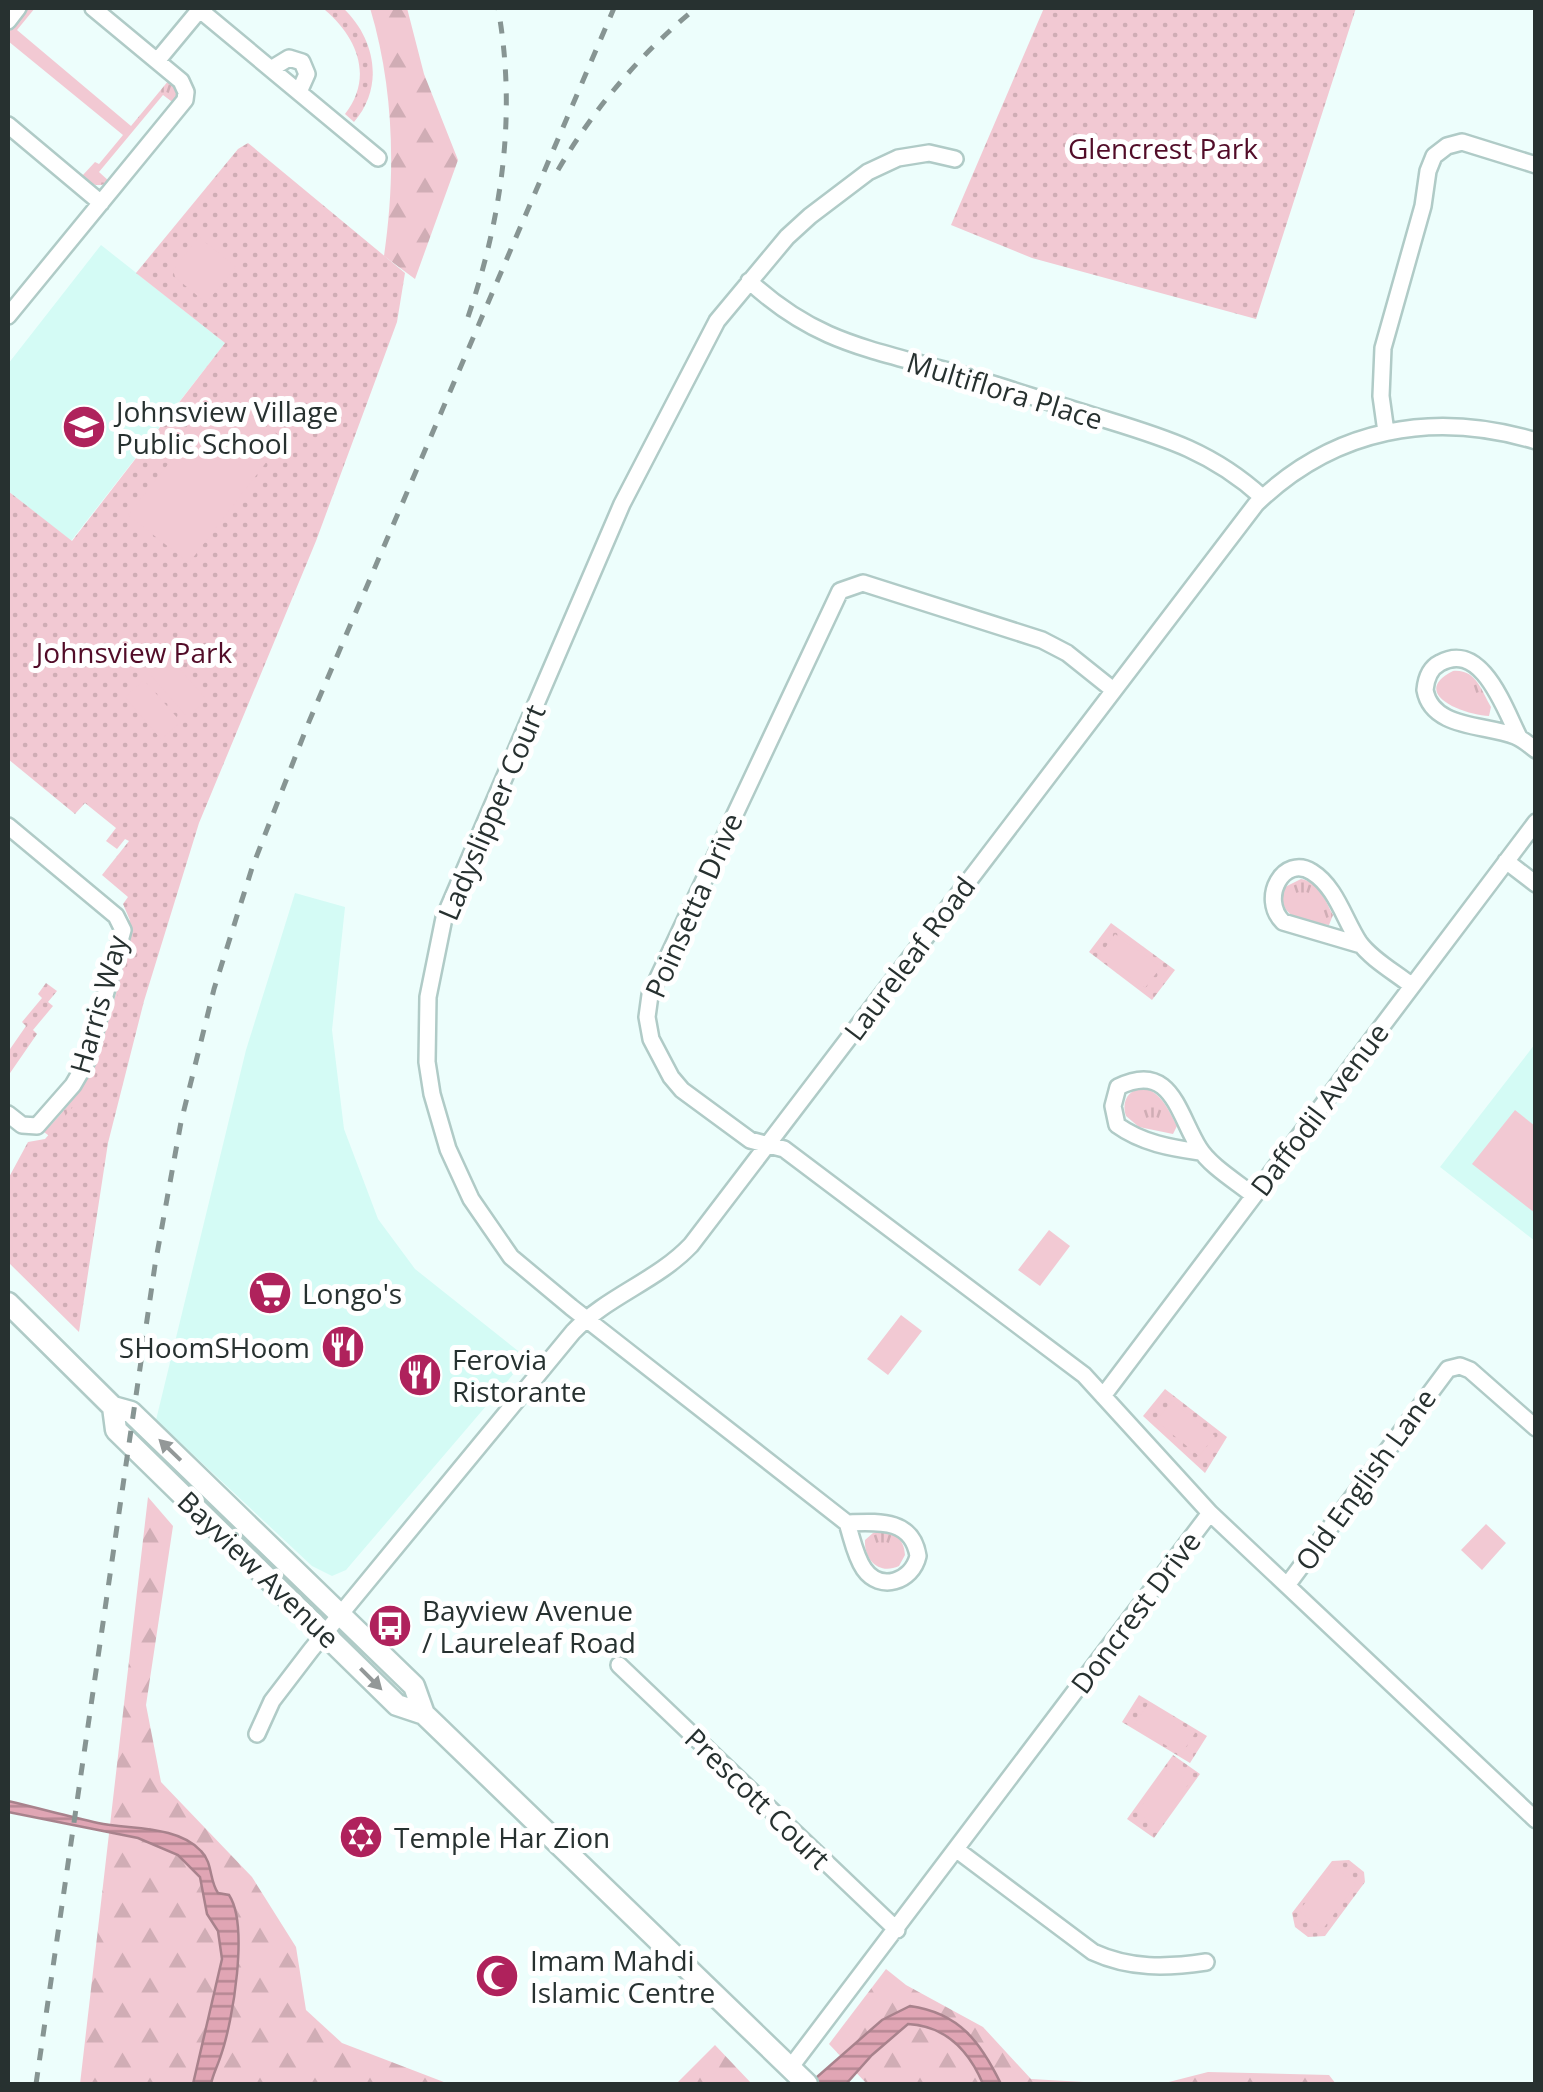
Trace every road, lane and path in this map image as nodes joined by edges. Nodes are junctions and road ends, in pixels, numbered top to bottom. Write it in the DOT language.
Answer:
graph roads {
  1 [pos="18,8"];
  2 [pos="93,8"];
  3 [pos="200,8"];
  4 [pos="8,21"];
  5 [pos="157,61"];
  6 [pos="271,69"];
  7 [pos="299,92"];
  8 [pos="8,125"];
  9 [pos="378,158"];
  10 [pos="955,159"];
  11 [pos="1536,164"];
  12 [pos="101,203"];
  13 [pos="750,281"];
  14 [pos="8,316"];
  15 [pos="1386,432"];
  16 [pos="1536,440"];
  17 [pos="1262,497"];
  18 [pos="1112,689"];
  19 [pos="1519,737"];
  20 [pos="1536,750"];
  21 [pos="1536,822"];
  22 [pos="8,826"];
  23 [pos="1506,861"];
  24 [pos="1536,884"];
  25 [pos="1361,945"];
  26 [pos="1412,986"];
  27 [pos="8,1114"];
  28 [pos="770,1145"];
  29 [pos="1200,1152"];
  30 [pos="1254,1196"];
  31 [pos="8,1303"];
  32 [pos="586,1318"];
  33 [pos="1103,1396"];
  34 [pos="114,1407"];
  35 [pos="1536,1428"];
  36 [pos="1210,1512"];
  37 [pos="847,1523"];
  38 [pos="1288,1584"];
  39 [pos="341,1615"];
  40 [pos="326,1634"];
  41 [pos="620,1665"];
  42 [pos="424,1714"];
  43 [pos="258,1734"];
  44 [pos="1536,1820"];
  45 [pos="956,1850"];
  46 [pos="896,1930"];
  47 [pos="1206,1962"];
  48 [pos="799,2077"];
  1 -- 4 [label="street"];
  2 -- 5 [label="street"];
  3 -- 5 [label="street"];
  3 -- 6 [label="street"];
  5 -- 12 [label="street"];
  6 -- 7 [label="street"];
  6 -- 7 [label="street"];
  7 -- 9 [label="street"];
  8 -- 12 [label="street"];
  10 -- 13 [label="street, Ladyslipper Court"];
  11 -- 15 [label="street"];
  12 -- 14 [label="street"];
  13 -- 17 [label="street, Multiflora Place"];
  13 -- 32 [label="street, Ladyslipper Court"];
  15 -- 16 [label="street, Laureleaf Road"];
  15 -- 17 [label="street, Laureleaf Road"];
  17 -- 18 [label="street, Laureleaf Road"];
  18 -- 28 [label="street, Laureleaf Road"];
  18 -- 28 [label="street, Poinsetta Drive"];
  19 -- 19 [label="street"];
  19 -- 20 [label="street"];
  21 -- 23 [label="street, Daffodil Avenue"];
  22 -- 27 [label="street, Harris Way"];
  23 -- 24 [label="street"];
  23 -- 26 [label="street, Daffodil Avenue"];
  25 -- 25 [label="street"];
  25 -- 26 [label="street"];
  26 -- 30 [label="street, Daffodil Avenue"];
  28 -- 32 [label="street, Laureleaf Road"];
  28 -- 33 [label="street, Poinsetta Drive"];
  29 -- 29 [label="street"];
  29 -- 30 [label="street"];
  30 -- 33 [label="street, Daffodil Avenue"];
  31 -- 34 [label="main road, Bayview Avenue"];
  32 -- 37 [label="street, Ladyslipper Court"];
  32 -- 39 [label="street, Laureleaf Road"];
  33 -- 36 [label="street, Poinsetta Drive"];
  39 -- 34 [label="main road, Bayview Avenue, one-way"];
  34 -- 40 [label="main road, Bayview Avenue"];
  35 -- 38 [label="street, Old English Lane"];
  36 -- 38 [label="street, Doncrest Drive"];
  36 -- 45 [label="street, Doncrest Drive"];
  37 -- 37 [label="street, Ladyslipper Court"];
  38 -- 44 [label="street, Doncrest Drive"];
  39 -- 40 [label="street, Laureleaf Road"];
  39 -- 42 [label="main road, Bayview Avenue"];
  40 -- 42 [label="main road, Bayview Avenue, one-way"];
  40 -- 43 [label="street, Laureleaf Road"];
  41 -- 46 [label="street, Prescott Court"];
  42 -- 48 [label="main road, Bayview Avenue"];
  45 -- 46 [label="street, Doncrest Drive"];
  45 -- 47 [label="street"];
  46 -- 48 [label="street, Doncrest Drive"];
}
